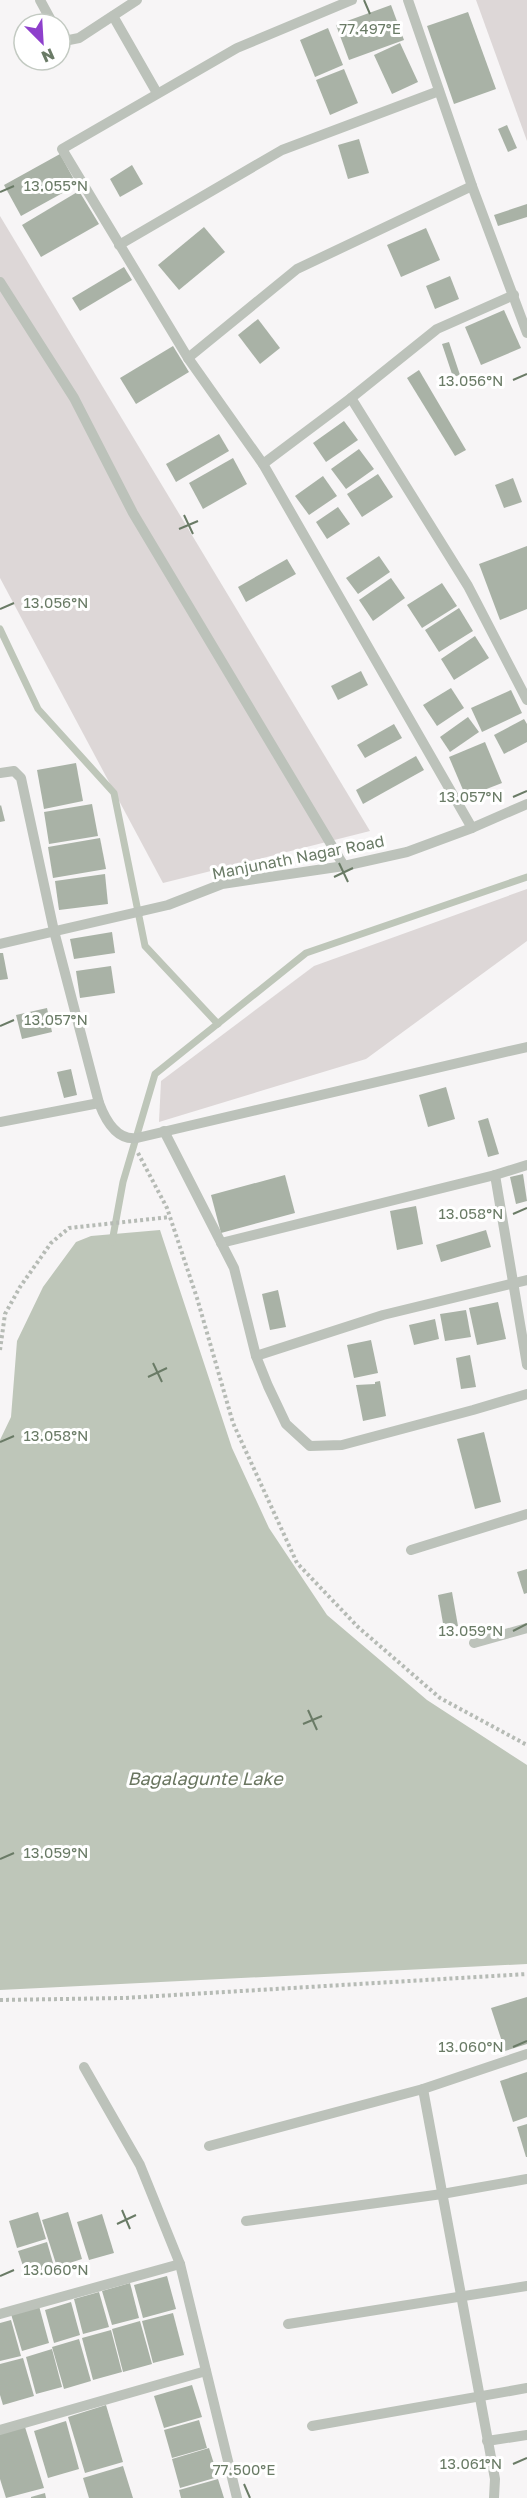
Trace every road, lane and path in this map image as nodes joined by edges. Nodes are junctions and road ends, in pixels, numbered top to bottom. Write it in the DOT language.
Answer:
graph roads {
  1 [pos="137,0"];
  2 [pos="408,0"];
  3 [pos="348,1"];
  4 [pos="113,16"];
  5 [pos="72,39"];
  6 [pos="440,91"];
  7 [pos="157,93"];
  8 [pos="472,186"];
  9 [pos="119,245"];
  10 [pos="0,282"];
  11 [pos="514,295"];
  12 [pos="527,333"];
  13 [pos="188,358"];
  14 [pos="351,398"];
  15 [pos="263,464"];
  16 [pos="527,700"];
  17 [pos="0,773"];
  18 [pos="527,804"];
  19 [pos="472,828"];
  20 [pos="344,866"];
  21 [pos="54,932"];
  22 [pos="0,944"];
  23 [pos="527,1047"];
  24 [pos="99,1103"];
  25 [pos="0,1122"];
  26 [pos="164,1131"];
  27 [pos="130,1139"];
  28 [pos="527,1165"];
  29 [pos="495,1175"];
  30 [pos="170,1217"];
  31 [pos="221,1242"];
  32 [pos="527,1280"];
  33 [pos="513,1284"];
  34 [pos="0,1350"];
  35 [pos="256,1356"];
  36 [pos="527,1365"];
  37 [pos="527,1394"];
  38 [pos="527,1514"];
  39 [pos="411,1550"];
  40 [pos="527,1628"];
  41 [pos="474,1643"];
  42 [pos="527,1745"];
  43 [pos="527,1974"];
  44 [pos="0,2000"];
  45 [pos="527,2054"];
  46 [pos="84,2067"];
  47 [pos="423,2089"];
  48 [pos="209,2146"];
  49 [pos="527,2179"];
  50 [pos="442,2194"];
  51 [pos="246,2221"];
  52 [pos="180,2264"];
  53 [pos="527,2286"];
  54 [pos="460,2298"];
  55 [pos="0,2314"];
  56 [pos="288,2324"];
  57 [pos="206,2371"];
  58 [pos="527,2388"];
  59 [pos="479,2396"];
  60 [pos="312,2426"];
  61 [pos="0,2430"];
  62 [pos="527,2435"];
  63 [pos="487,2441"];
  64 [pos="237,2498"];
  65 [pos="494,2498"];
  1 -- 4 [label="street"];
  2 -- 6 [label="street"];
  3 -- 7 [label="street"];
  4 -- 5 [label="street"];
  4 -- 7 [label="street"];
  6 -- 8 [label="street"];
  6 -- 9 [label="street"];
  7 -- 9 [label="street"];
  8 -- 11 [label="street"];
  8 -- 13 [label="street"];
  9 -- 13 [label="street"];
  10 -- 20 [label="street"];
  11 -- 12 [label="street"];
  11 -- 14 [label="street"];
  13 -- 15 [label="street"];
  14 -- 15 [label="street"];
  14 -- 16 [label="street"];
  15 -- 19 [label="street"];
  17 -- 21 [label="street"];
  18 -- 19 [label="street, Manjunath Nagar Road"];
  19 -- 20 [label="street, Manjunath Nagar Road"];
  20 -- 21 [label="street, Manjunath Nagar Road"];
  21 -- 22 [label="street, Manjunath Nagar Road"];
  21 -- 24 [label="street"];
  23 -- 26 [label="street"];
  24 -- 25 [label="street"];
  24 -- 27 [label="street"];
  26 -- 27 [label="street"];
  26 -- 31 [label="street"];
  27 -- 30 [label="path"];
  28 -- 29 [label="street"];
  29 -- 31 [label="street"];
  29 -- 33 [label="street"];
  30 -- 34 [label="path"];
  30 -- 42 [label="path"];
  31 -- 35 [label="street"];
  32 -- 33 [label="street"];
  33 -- 35 [label="street"];
  33 -- 36 [label="street"];
  35 -- 37 [label="street"];
  38 -- 39 [label="street"];
  40 -- 41 [label="street"];
  43 -- 44 [label="path"];
  45 -- 47 [label="street"];
  46 -- 52 [label="street"];
  47 -- 48 [label="street"];
  47 -- 50 [label="street"];
  49 -- 50 [label="street"];
  50 -- 51 [label="street"];
  50 -- 54 [label="street"];
  52 -- 55 [label="street"];
  52 -- 57 [label="street"];
  53 -- 54 [label="street"];
  54 -- 56 [label="street"];
  54 -- 59 [label="street"];
  57 -- 61 [label="street"];
  57 -- 64 [label="street"];
  58 -- 59 [label="street"];
  59 -- 60 [label="street"];
  59 -- 63 [label="street"];
  62 -- 63 [label="street"];
  63 -- 65 [label="street"];
}
